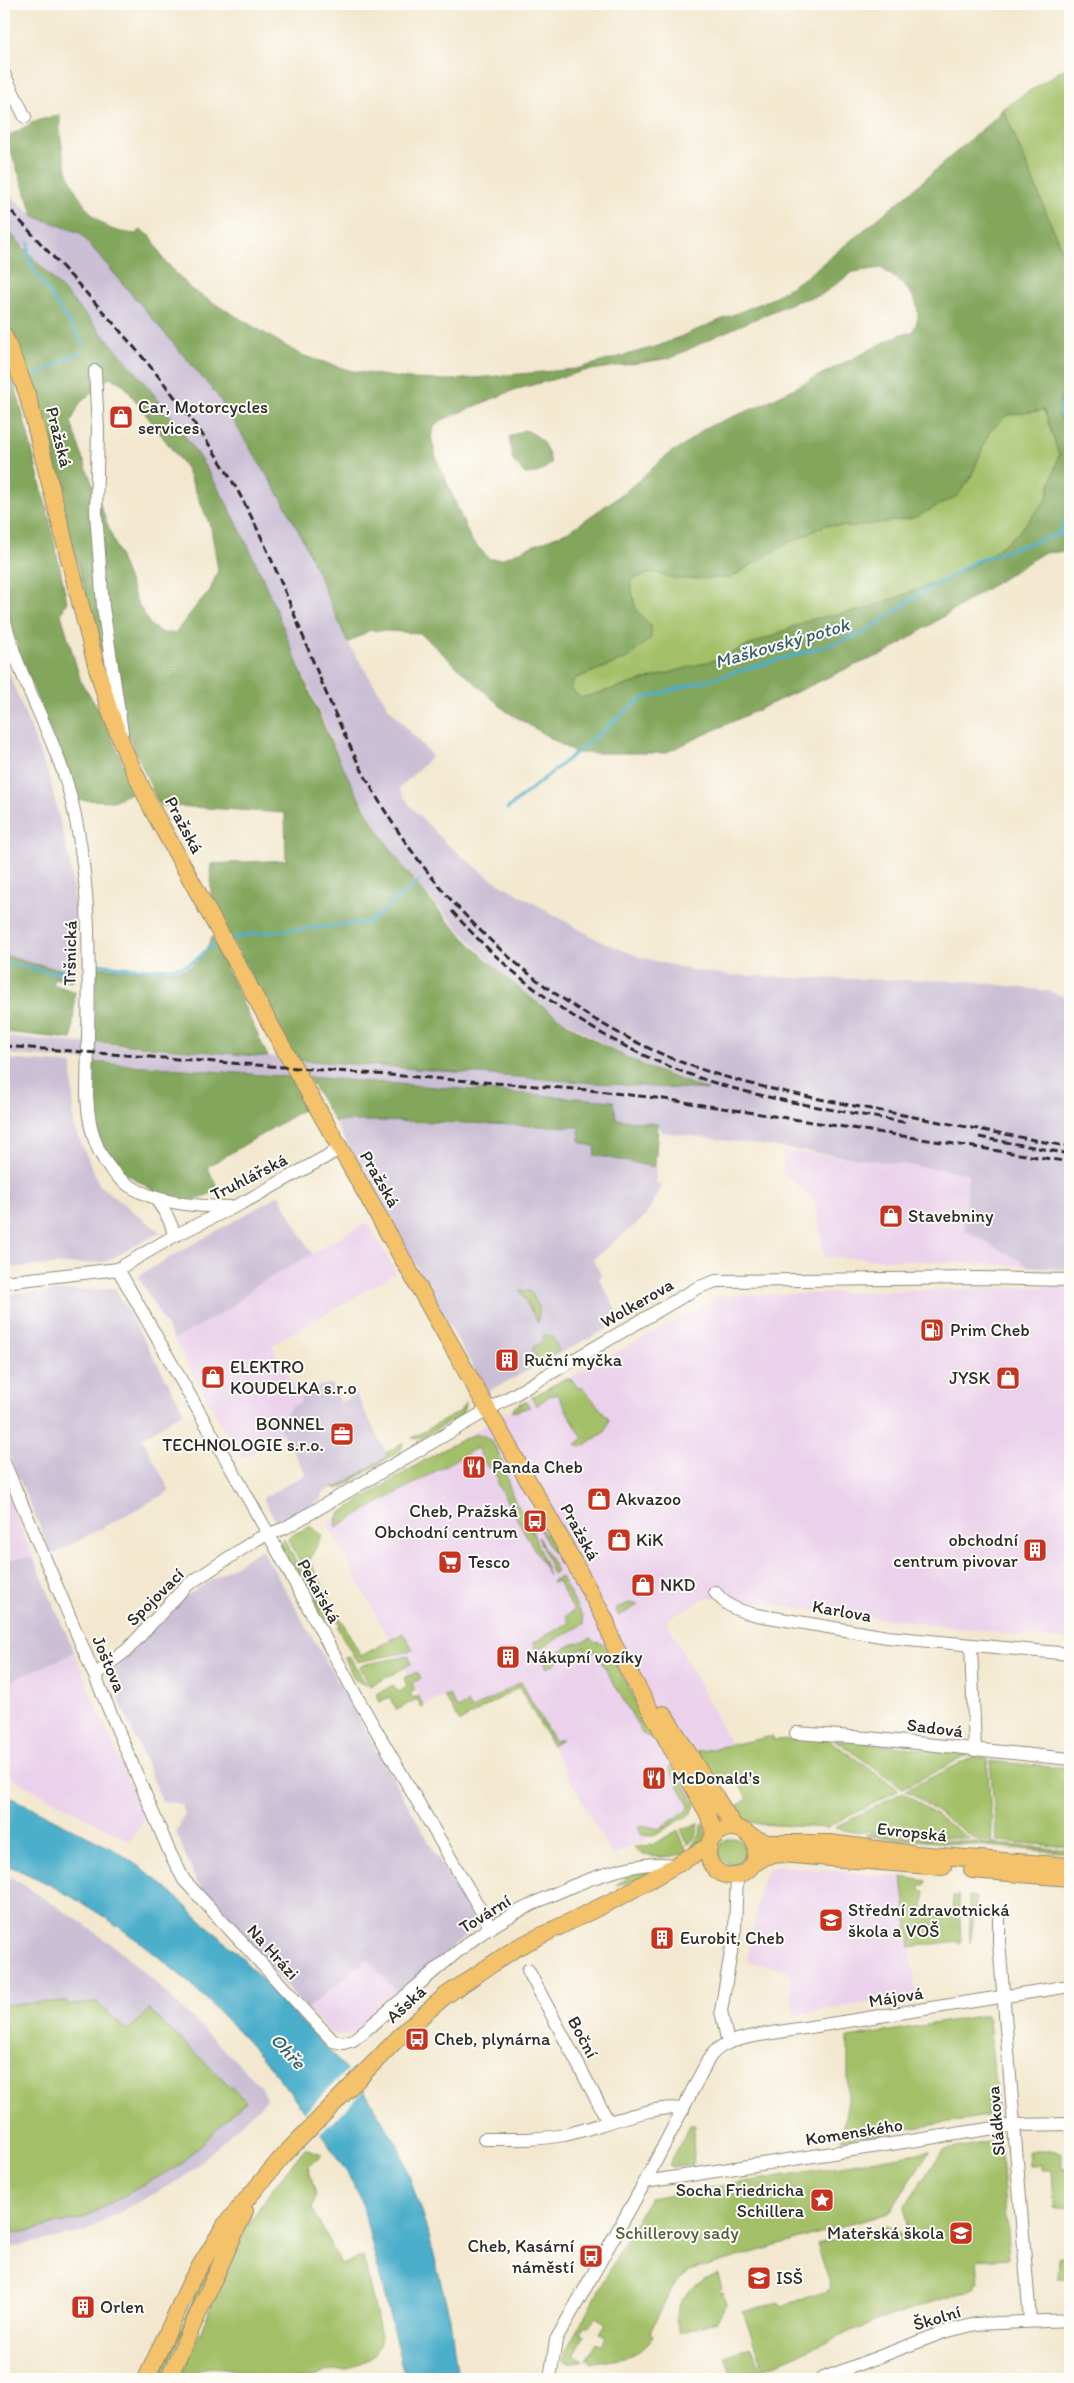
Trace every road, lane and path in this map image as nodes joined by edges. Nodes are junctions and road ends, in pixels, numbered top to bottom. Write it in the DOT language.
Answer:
graph roads {
  1 [pos="4,74"];
  2 [pos="25,117"];
  3 [pos="4,335"];
  4 [pos="95,371"];
  5 [pos="4,617"];
  6 [pos="126,754"];
  7 [pos="340,1149"];
  8 [pos="156,1199"];
  9 [pos="229,1207"];
  10 [pos="174,1236"];
  11 [pos="118,1269"];
  12 [pos="1070,1280"];
  13 [pos="4,1282"];
  14 [pos="487,1409"];
  15 [pos="4,1462"];
  16 [pos="269,1535"];
  17 [pos="715,1592"];
  18 [pos="606,1621"];
  19 [pos="972,1645"];
  20 [pos="1070,1654"];
  21 [pos="96,1675"];
  22 [pos="796,1733"];
  23 [pos="975,1750"];
  24 [pos="1070,1759"];
  25 [pos="735,1828"];
  26 [pos="750,1836"];
  27 [pos="712,1841"];
  28 [pos="673,1864"];
  29 [pos="753,1864"];
  30 [pos="713,1866"];
  31 [pos="1070,1866"];
  32 [pos="737,1875"];
  33 [pos="1070,1878"];
  34 [pos="184,1880"];
  35 [pos="620,1897"];
  36 [pos="999,1918"];
  37 [pos="492,1928"];
  38 [pos="528,1970"];
  39 [pos="1070,1986"];
  40 [pos="1004,1997"];
  41 [pos="728,2043"];
  42 [pos="339,2044"];
  43 [pos="683,2110"];
  44 [pos="608,2122"];
  45 [pos="1014,2124"];
  46 [pos="1070,2124"];
  47 [pos="484,2139"];
  48 [pos="645,2182"];
  49 [pos="255,2189"];
  50 [pos="1030,2320"];
  51 [pos="1070,2320"];
  52 [pos="146,2379"];
  53 [pos="168,2379"];
  54 [pos="550,2379"];
  55 [pos="822,2379"];
  1 -- 2 [label="street"];
  3 -- 6 [label="main road, Pražská"];
  4 -- 6 [label="street, Pražská"];
  5 -- 8 [label="street, Tršnická"];
  6 -- 7 [label="main road, Pražská"];
  7 -- 9 [label="street, Truhlářská"];
  7 -- 14 [label="main road, Pražská"];
  8 -- 9 [label="street, Tršnická"];
  8 -- 10 [label="street"];
  9 -- 10 [label="street, Truhlářská"];
  10 -- 11 [label="street, Truhlářská"];
  11 -- 13 [label="street, Truhlářská"];
  11 -- 16 [label="street, Pekařská"];
  12 -- 14 [label="street, Wolkerova"];
  14 -- 16 [label="street, Wolkerova"];
  14 -- 18 [label="main road, Pražská"];
  15 -- 21 [label="street, Joštova"];
  16 -- 21 [label="street, Spojovací"];
  16 -- 37 [label="street, Pekařská"];
  17 -- 19 [label="street, Karlova"];
  18 -- 25 [label="main road, Pražská"];
  18 -- 27 [label="main road, Pražská"];
  19 -- 20 [label="street, Karlova"];
  19 -- 23 [label="street"];
  21 -- 34 [label="street, Joštova"];
  22 -- 23 [label="street, Sadová"];
  23 -- 24 [label="street, Sadová"];
  25 -- 26 [label="main road"];
  25 -- 27 [label="main road"];
  26 -- 29 [label="main road"];
  26 -- 31 [label="main road, Evropská"];
  27 -- 28 [label="main road, Ašská"];
  27 -- 30 [label="main road"];
  28 -- 35 [label="main road, Ašská"];
  28 -- 37 [label="street, Tovární"];
  29 -- 32 [label="main road"];
  29 -- 33 [label="main road, Evropská"];
  30 -- 32 [label="main road"];
  30 -- 35 [label="main road, Ašská"];
  32 -- 41 [label="street"];
  34 -- 42 [label="street, Na Hrázi"];
  35 -- 49 [label="main road, Ašská"];
  36 -- 40 [label="street, Sládkova"];
  37 -- 42 [label="street, Tovární"];
  38 -- 44 [label="street, Boční"];
  39 -- 40 [label="street, Májová"];
  40 -- 41 [label="street, Májová"];
  40 -- 45 [label="street, Sládkova"];
  41 -- 43 [label="street"];
  43 -- 44 [label="street"];
  43 -- 48 [label="street"];
  44 -- 47 [label="street"];
  45 -- 46 [label="street, Komenského"];
  45 -- 48 [label="street, Komenského"];
  45 -- 50 [label="street, Sládkova"];
  48 -- 54 [label="street"];
  49 -- 52 [label="main road, Ašská"];
  49 -- 53 [label="main road, Ašská"];
  50 -- 51 [label="street, Školní"];
  50 -- 55 [label="street, Školní"];
}
